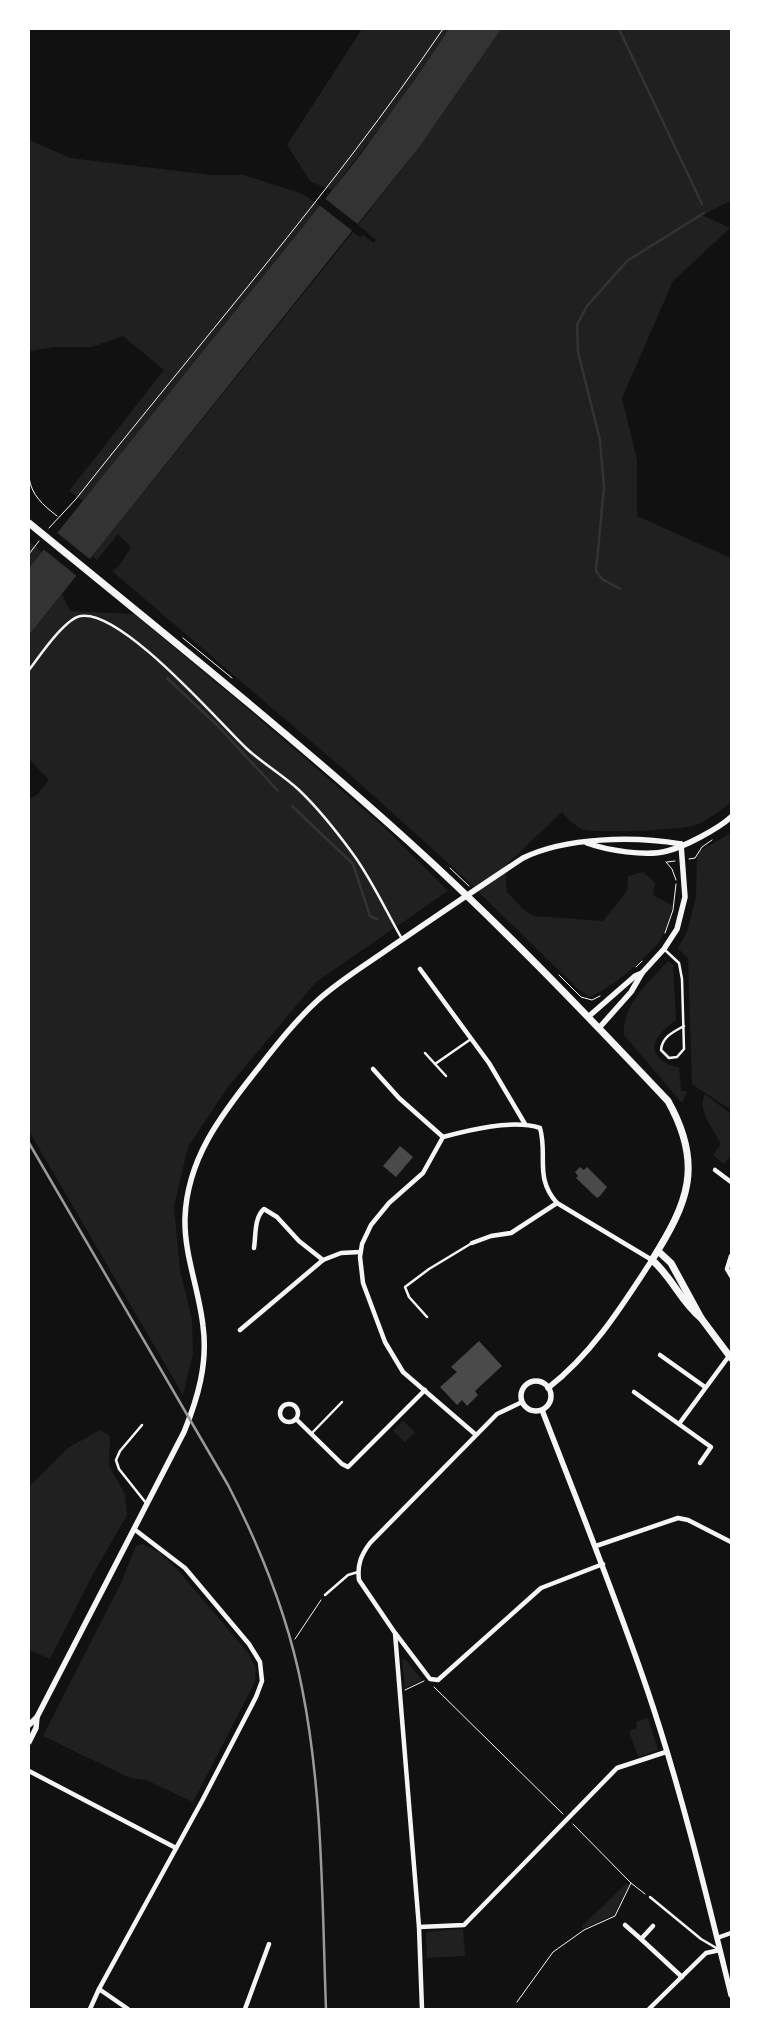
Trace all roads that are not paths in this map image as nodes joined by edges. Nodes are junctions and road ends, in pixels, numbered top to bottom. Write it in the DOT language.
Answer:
graph roads {
  1 [pos="29,523"];
  2 [pos="29,670"];
  3 [pos="731,817"];
  4 [pos="587,843"];
  5 [pos="681,844"];
  6 [pos="402,939"];
  7 [pos="664,949"];
  8 [pos="420,969"];
  9 [pos="642,973"];
  10 [pos="588,1017"];
  11 [pos="684,1026"];
  12 [pos="599,1028"];
  13 [pos="471,1038"];
  14 [pos="425,1053"];
  15 [pos="435,1064"];
  16 [pos="373,1069"];
  17 [pos="446,1076"];
  18 [pos="525,1124"];
  19 [pos="443,1137"];
  20 [pos="715,1170"];
  21 [pos="731,1182"];
  22 [pos="557,1203"];
  23 [pos="472,1243"];
  24 [pos="254,1248"];
  25 [pos="658,1251"];
  26 [pos="360,1252"];
  27 [pos="731,1256"];
  28 [pos="323,1260"];
  29 [pos="652,1260"];
  30 [pos="731,1276"];
  31 [pos="427,1317"];
  32 [pos="701,1318"];
  33 [pos="240,1330"];
  34 [pos="660,1355"];
  35 [pos="730,1357"];
  36 [pos="705,1387"];
  37 [pos="548,1388"];
  38 [pos="425,1390"];
  39 [pos="634,1392"];
  40 [pos="342,1402"];
  41 [pos="522,1402"];
  42 [pos="542,1410"];
  43 [pos="296,1419"];
  44 [pos="679,1424"];
  45 [pos="142,1425"];
  46 [pos="311,1434"];
  47 [pos="475,1434"];
  48 [pos="700,1463"];
  49 [pos="147,1504"];
  50 [pos="134,1528"];
  51 [pos="731,1542"];
  52 [pos="596,1546"];
  53 [pos="602,1564"];
  54 [pos="358,1572"];
  55 [pos="325,1595"];
  56 [pos="395,1633"];
  57 [pos="37,1717"];
  58 [pos="29,1725"];
  59 [pos="29,1742"];
  60 [pos="666,1752"];
  61 [pos="29,1772"];
  62 [pos="176,1848"];
  63 [pos="650,1897"];
  64 [pos="625,1925"];
  65 [pos="653,1926"];
  66 [pos="420,1927"];
  67 [pos="731,1934"];
  68 [pos="717,1938"];
  69 [pos="641,1939"];
  70 [pos="269,1944"];
  71 [pos="720,1950"];
  72 [pos="682,1977"];
  73 [pos="98,1989"];
  74 [pos="731,1995"];
  75 [pos="90,2009"];
  76 [pos="128,2009"];
  77 [pos="245,2009"];
  78 [pos="422,2009"];
  79 [pos="649,2009"];
  1 -- 10 [label="main road"];
  2 -- 6 [label="lane"];
  3 -- 5 [label="street"];
  4 -- 5 [label="street"];
  4 -- 5 [label="street"];
  4 -- 6 [label="street"];
  5 -- 7 [label="street"];
  6 -- 49 [label="street"];
  7 -- 9 [label="street"];
  7 -- 11 [label="lane"];
  8 -- 13 [label="street"];
  9 -- 10 [label="street"];
  9 -- 12 [label="street"];
  10 -- 12 [label="main road"];
  11 -- 11 [label="lane"];
  12 -- 25 [label="main road"];
  13 -- 15 [label="lane"];
  13 -- 18 [label="street"];
  14 -- 15 [label="lane"];
  15 -- 17 [label="lane"];
  16 -- 19 [label="street"];
  18 -- 19 [label="street"];
  18 -- 22 [label="street"];
  19 -- 26 [label="street"];
  20 -- 21 [label="street"];
  22 -- 23 [label="street"];
  22 -- 29 [label="street"];
  23 -- 31 [label="lane"];
  24 -- 28 [label="street"];
  25 -- 29 [label="main road"];
  25 -- 32 [label="main road"];
  26 -- 28 [label="street"];
  26 -- 38 [label="street"];
  27 -- 30 [label="street"];
  28 -- 33 [label="street"];
  29 -- 32 [label="main road"];
  29 -- 37 [label="street"];
  32 -- 35 [label="main road"];
  34 -- 36 [label="street"];
  35 -- 36 [label="street"];
  36 -- 44 [label="street"];
  37 -- 41 [label="street"];
  37 -- 42 [label="street"];
  38 -- 46 [label="street"];
  38 -- 47 [label="street"];
  39 -- 44 [label="street"];
  40 -- 46 [label="lane"];
  41 -- 42 [label="street"];
  41 -- 47 [label="street"];
  42 -- 52 [label="street"];
  43 -- 43 [label="street"];
  43 -- 46 [label="street"];
  44 -- 48 [label="street"];
  45 -- 49 [label="lane"];
  47 -- 54 [label="street"];
  49 -- 50 [label="street"];
  50 -- 57 [label="street"];
  50 -- 62 [label="street"];
  51 -- 52 [label="street"];
  52 -- 53 [label="street"];
  53 -- 56 [label="street"];
  53 -- 60 [label="street"];
  54 -- 55 [label="lane"];
  54 -- 56 [label="street"];
  56 -- 66 [label="street"];
  57 -- 58 [label="street"];
  57 -- 59 [label="street"];
  60 -- 66 [label="street"];
  60 -- 68 [label="street"];
  61 -- 62 [label="street"];
  62 -- 73 [label="street"];
  63 -- 71 [label="lane"];
  64 -- 69 [label="street"];
  65 -- 69 [label="street"];
  66 -- 78 [label="street"];
  67 -- 68 [label="street"];
  68 -- 71 [label="street"];
  69 -- 72 [label="street"];
  70 -- 77 [label="street"];
  71 -- 72 [label="street"];
  71 -- 74 [label="street"];
  72 -- 79 [label="street"];
  73 -- 75 [label="street"];
  73 -- 76 [label="street"];
}
